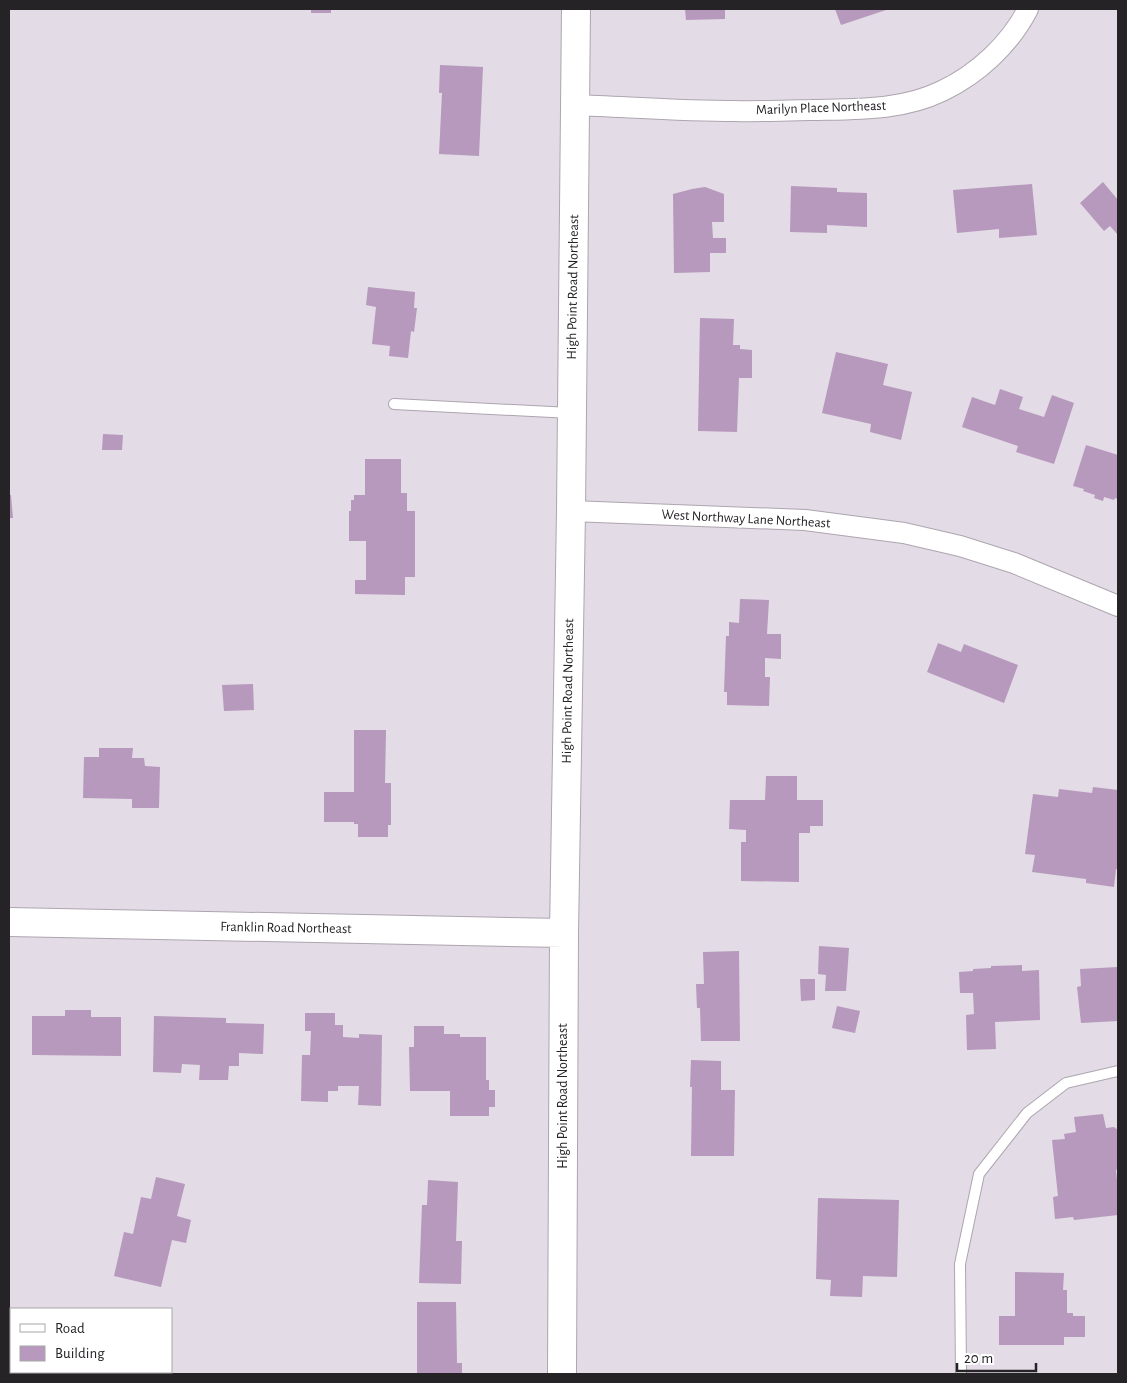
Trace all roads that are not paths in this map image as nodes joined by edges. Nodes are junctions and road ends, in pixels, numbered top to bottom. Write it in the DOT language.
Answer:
graph roads {
  1 [pos="576,9"];
  2 [pos="1028,9"];
  3 [pos="575,105"];
  4 [pos="394,404"];
  5 [pos="572,413"];
  6 [pos="571,511"];
  7 [pos="1118,606"];
  8 [pos="9,922"];
  9 [pos="564,934"];
  10 [pos="1118,1072"];
  11 [pos="562,1374"];
  12 [pos="961,1374"];
  1 -- 3 [label="street, High Point Road Northeast"];
  2 -- 3 [label="street, Marilyn Place Northeast"];
  3 -- 5 [label="street, High Point Road Northeast"];
  4 -- 5 [label="lane"];
  5 -- 6 [label="street, High Point Road Northeast"];
  6 -- 7 [label="street, West Northway Lane Northeast"];
  6 -- 9 [label="street, High Point Road Northeast"];
  8 -- 9 [label="street, Franklin Road Northeast"];
  9 -- 11 [label="street, High Point Road Northeast"];
  10 -- 12 [label="lane"];
}
